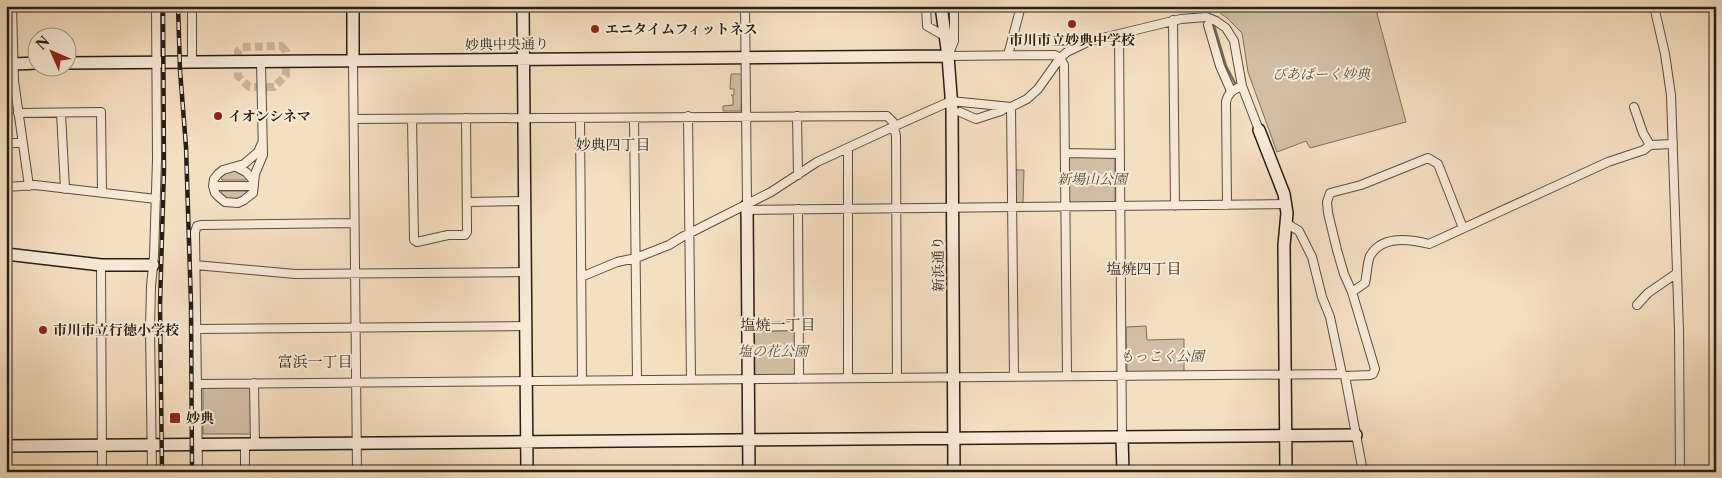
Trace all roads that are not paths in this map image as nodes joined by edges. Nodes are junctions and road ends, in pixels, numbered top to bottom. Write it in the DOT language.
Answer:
graph roads {
  1 [pos="12,6"];
  2 [pos="156,6"];
  3 [pos="192,6"];
  4 [pos="353,6"];
  5 [pos="523,6"];
  6 [pos="745,6"];
  7 [pos="926,6"];
  8 [pos="942,6"];
  9 [pos="954,6"];
  10 [pos="1021,6"];
  11 [pos="1654,6"];
  12 [pos="1173,20"];
  13 [pos="1208,25"];
  14 [pos="1118,34"];
  15 [pos="946,37"];
  16 [pos="1008,55"];
  17 [pos="948,56"];
  18 [pos="745,57"];
  19 [pos="1060,58"];
  20 [pos="523,59"];
  21 [pos="353,61"];
  22 [pos="156,62"];
  23 [pos="192,62"];
  24 [pos="261,62"];
  25 [pos="28,63"];
  26 [pos="78,63"];
  27 [pos="13,64"];
  28 [pos="1242,86"];
  29 [pos="1232,91"];
  30 [pos="951,102"];
  31 [pos="1008,107"];
  32 [pos="1634,107"];
  33 [pos="960,112"];
  34 [pos="18,113"];
  35 [pos="60,113"];
  36 [pos="688,116"];
  37 [pos="747,116"];
  38 [pos="797,116"];
  39 [pos="466,118"];
  40 [pos="524,118"];
  41 [pos="580,118"];
  42 [pos="634,118"];
  43 [pos="354,119"];
  44 [pos="412,119"];
  45 [pos="895,126"];
  46 [pos="1259,130"];
  47 [pos="6,143"];
  48 [pos="22,143"];
  49 [pos="262,143"];
  50 [pos="1673,144"];
  51 [pos="1650,145"];
  52 [pos="848,148"];
  53 [pos="1065,153"];
  54 [pos="1120,154"];
  55 [pos="236,167"];
  56 [pos="798,175"];
  57 [pos="254,183"];
  58 [pos="28,186"];
  59 [pos="214,186"];
  60 [pos="6,187"];
  61 [pos="65,189"];
  62 [pos="102,193"];
  63 [pos="156,199"];
  64 [pos="524,201"];
  65 [pos="467,202"];
  66 [pos="1286,204"];
  67 [pos="1227,205"];
  68 [pos="1066,206"];
  69 [pos="1121,206"];
  70 [pos="1175,206"];
  71 [pos="747,207"];
  72 [pos="952,207"];
  73 [pos="1012,207"];
  74 [pos="847,208"];
  75 [pos="896,208"];
  76 [pos="798,209"];
  77 [pos="354,223"];
  78 [pos="1286,223"];
  79 [pos="1463,228"];
  80 [pos="690,233"];
  81 [pos="6,254"];
  82 [pos="636,258"];
  83 [pos="153,264"];
  84 [pos="101,265"];
  85 [pos="195,265"];
  86 [pos="525,272"];
  87 [pos="355,273"];
  88 [pos="1677,273"];
  89 [pos="581,277"];
  90 [pos="1352,292"];
  91 [pos="1637,305"];
  92 [pos="525,326"];
  93 [pos="798,326"];
  94 [pos="748,327"];
  95 [pos="355,328"];
  96 [pos="196,329"];
  97 [pos="1286,375"];
  98 [pos="1343,375"];
  99 [pos="1067,376"];
  100 [pos="1122,376"];
  101 [pos="1014,377"];
  102 [pos="848,378"];
  103 [pos="897,378"];
  104 [pos="954,378"];
  105 [pos="637,379"];
  106 [pos="691,379"];
  107 [pos="748,379"];
  108 [pos="799,379"];
  109 [pos="526,380"];
  110 [pos="582,380"];
  111 [pos="356,382"];
  112 [pos="254,383"];
  113 [pos="197,384"];
  114 [pos="1356,435"];
  115 [pos="1286,436"];
  116 [pos="1122,438"];
  117 [pos="954,439"];
  118 [pos="749,440"];
  119 [pos="526,442"];
  120 [pos="356,444"];
  121 [pos="151,445"];
  122 [pos="198,445"];
  123 [pos="250,445"];
  124 [pos="6,446"];
  125 [pos="101,446"];
  126 [pos="102,472"];
  127 [pos="152,472"];
  128 [pos="198,472"];
  129 [pos="245,472"];
  130 [pos="357,472"];
  131 [pos="526,472"];
  132 [pos="749,472"];
  133 [pos="954,472"];
  134 [pos="1123,472"];
  135 [pos="1286,472"];
  136 [pos="1363,472"];
  137 [pos="1680,472"];
  1 -- 27 [label="street"];
  2 -- 22 [label="street"];
  3 -- 23 [label="street"];
  4 -- 21 [label="street"];
  5 -- 20 [label="street"];
  6 -- 18 [label="street"];
  7 -- 15 [label="street"];
  8 -- 15 [label="street, 新浜通り"];
  9 -- 17 [label="street"];
  10 -- 16 [label="street"];
  11 -- 50 [label="street"];
  12 -- 14 [label="street"];
  12 -- 28 [label="street"];
  12 -- 70 [label="street"];
  13 -- 29 [label="street"];
  14 -- 19 [label="street"];
  14 -- 54 [label="street"];
  15 -- 17 [label="street, 新浜通り"];
  16 -- 17 [label="street"];
  16 -- 19 [label="street"];
  17 -- 18 [label="street, 妙典中央通り"];
  17 -- 30 [label="street, 新浜通り"];
  18 -- 20 [label="street, 妙典中央通り"];
  18 -- 37 [label="street"];
  19 -- 31 [label="street"];
  19 -- 53 [label="street"];
  20 -- 21 [label="street, 妙典中央通り"];
  20 -- 40 [label="street"];
  21 -- 24 [label="street, 妙典中央通り"];
  21 -- 43 [label="street"];
  22 -- 23 [label="street, 妙典中央通り"];
  22 -- 26 [label="street, 妙典中央通り"];
  22 -- 63 [label="street"];
  23 -- 24 [label="street, 妙典中央通り"];
  24 -- 49 [label="street"];
  25 -- 27 [label="street"];
  27 -- 34 [label="street"];
  28 -- 29 [label="street"];
  28 -- 46 [label="street"];
  29 -- 67 [label="street"];
  30 -- 31 [label="street"];
  30 -- 45 [label="street"];
  30 -- 72 [label="street, 新浜通り"];
  31 -- 33 [label="street"];
  31 -- 73 [label="street"];
  32 -- 51 [label="street"];
  34 -- 35 [label="street"];
  34 -- 48 [label="street"];
  35 -- 61 [label="street"];
  35 -- 62 [label="street"];
  36 -- 37 [label="street"];
  36 -- 42 [label="street"];
  36 -- 80 [label="street"];
  37 -- 38 [label="street"];
  37 -- 71 [label="street"];
  38 -- 45 [label="street"];
  38 -- 56 [label="street"];
  39 -- 40 [label="street"];
  39 -- 44 [label="street"];
  39 -- 65 [label="street"];
  40 -- 41 [label="street"];
  40 -- 64 [label="street"];
  41 -- 42 [label="street"];
  41 -- 89 [label="street"];
  42 -- 82 [label="street"];
  43 -- 44 [label="street"];
  43 -- 77 [label="street"];
  44 -- 65 [label="street"];
  45 -- 52 [label="street"];
  45 -- 75 [label="street"];
  46 -- 66 [label="street"];
  47 -- 48 [label="street"];
  48 -- 58 [label="street"];
  49 -- 55 [label="street"];
  49 -- 57 [label="street"];
  50 -- 51 [label="street"];
  50 -- 88 [label="street"];
  51 -- 79 [label="street"];
  52 -- 56 [label="street"];
  52 -- 74 [label="street"];
  53 -- 54 [label="street"];
  53 -- 68 [label="street"];
  54 -- 69 [label="street"];
  55 -- 57 [label="street"];
  55 -- 59 [label="street"];
  56 -- 71 [label="street"];
  57 -- 59 [label="street"];
  57 -- 59 [label="street"];
  58 -- 60 [label="street"];
  58 -- 61 [label="street"];
  61 -- 62 [label="street"];
  62 -- 63 [label="street"];
  63 -- 83 [label="street"];
  64 -- 65 [label="street"];
  64 -- 86 [label="street"];
  66 -- 67 [label="street"];
  66 -- 78 [label="street"];
  67 -- 70 [label="street"];
  68 -- 69 [label="street"];
  68 -- 73 [label="street"];
  68 -- 99 [label="street"];
  69 -- 70 [label="street"];
  69 -- 100 [label="street"];
  71 -- 76 [label="street"];
  71 -- 80 [label="street"];
  71 -- 94 [label="street"];
  72 -- 73 [label="street"];
  72 -- 75 [label="street"];
  72 -- 104 [label="street, 新浜通り"];
  73 -- 101 [label="street"];
  74 -- 75 [label="street"];
  74 -- 76 [label="street"];
  74 -- 102 [label="street"];
  75 -- 103 [label="street"];
  76 -- 93 [label="street"];
  77 -- 85 [label="street"];
  77 -- 87 [label="street"];
  78 -- 97 [label="street"];
  78 -- 98 [label="street"];
  79 -- 90 [label="street"];
  79 -- 90 [label="street"];
  80 -- 82 [label="street"];
  80 -- 106 [label="street"];
  81 -- 84 [label="street"];
  82 -- 89 [label="street"];
  82 -- 105 [label="street"];
  83 -- 84 [label="street"];
  83 -- 121 [label="street"];
  84 -- 125 [label="street"];
  85 -- 87 [label="street"];
  85 -- 96 [label="street"];
  86 -- 87 [label="street"];
  86 -- 92 [label="street"];
  87 -- 95 [label="street"];
  88 -- 91 [label="street"];
  88 -- 137 [label="street"];
  89 -- 110 [label="street"];
  90 -- 98 [label="street"];
  92 -- 95 [label="street"];
  92 -- 109 [label="street"];
  93 -- 94 [label="street"];
  93 -- 108 [label="street"];
  94 -- 107 [label="street"];
  95 -- 96 [label="street"];
  95 -- 111 [label="street"];
  96 -- 113 [label="street"];
  97 -- 98 [label="street"];
  97 -- 100 [label="street"];
  97 -- 115 [label="street"];
  98 -- 114 [label="street"];
  99 -- 100 [label="street"];
  99 -- 101 [label="street"];
  100 -- 116 [label="street"];
  101 -- 104 [label="street"];
  102 -- 103 [label="street"];
  102 -- 108 [label="street"];
  103 -- 104 [label="street"];
  104 -- 117 [label="street, 新浜通り"];
  105 -- 106 [label="street"];
  105 -- 110 [label="street"];
  106 -- 107 [label="street"];
  107 -- 108 [label="street"];
  107 -- 118 [label="street"];
  109 -- 110 [label="street"];
  109 -- 111 [label="street"];
  109 -- 119 [label="street"];
  111 -- 112 [label="street"];
  111 -- 120 [label="street"];
  112 -- 113 [label="street"];
  112 -- 123 [label="street"];
  113 -- 122 [label="street"];
  114 -- 115 [label="street"];
  114 -- 136 [label="street"];
  115 -- 116 [label="street"];
  115 -- 135 [label="street"];
  116 -- 117 [label="street"];
  116 -- 134 [label="street"];
  117 -- 118 [label="street"];
  117 -- 133 [label="street, 新浜通り"];
  118 -- 119 [label="street"];
  118 -- 132 [label="street"];
  119 -- 120 [label="street"];
  119 -- 131 [label="street"];
  120 -- 123 [label="street"];
  120 -- 130 [label="street"];
  121 -- 122 [label="street"];
  121 -- 125 [label="street"];
  121 -- 127 [label="street"];
  122 -- 123 [label="street"];
  122 -- 128 [label="street"];
  123 -- 129 [label="street"];
  124 -- 125 [label="street"];
  125 -- 126 [label="street"];
}
